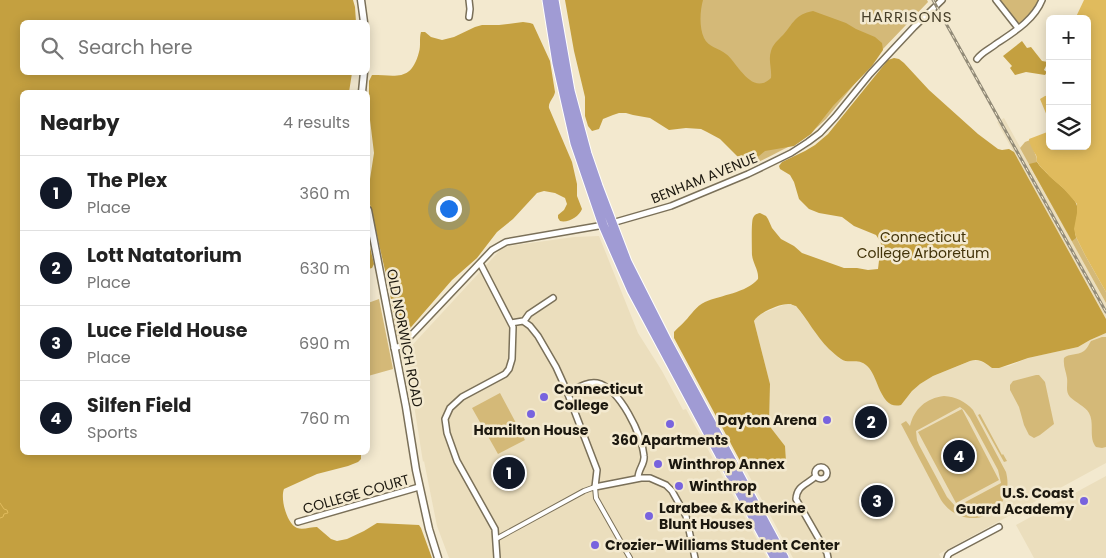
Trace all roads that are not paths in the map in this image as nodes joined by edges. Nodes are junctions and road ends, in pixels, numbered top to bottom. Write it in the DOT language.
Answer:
graph roads {
  1 [pos="360,0"];
  2 [pos="468,0"];
  3 [pos="547,0"];
  4 [pos="554,0"];
  5 [pos="942,0"];
  6 [pos="996,0"];
  7 [pos="1042,0"];
  8 [pos="469,18"];
  9 [pos="364,20"];
  10 [pos="1018,28"];
  11 [pos="977,59"];
  12 [pos="364,75"];
  13 [pos="362,90"];
  14 [pos="370,221"];
  15 [pos="608,224"];
  16 [pos="480,263"];
  17 [pos="553,298"];
  18 [pos="650,315"];
  19 [pos="524,322"];
  20 [pos="511,323"];
  21 [pos="394,348"];
  22 [pos="568,393"];
  23 [pos="816,476"];
  24 [pos="638,478"];
  25 [pos="419,487"];
  26 [pos="594,488"];
  27 [pos="298,522"];
  28 [pos="999,527"];
  29 [pos="496,539"];
  30 [pos="947,557"];
  31 [pos="438,558"];
  32 [pos="497,558"];
  33 [pos="630,558"];
  34 [pos="695,558"];
  35 [pos="775,558"];
  36 [pos="784,558"];
  37 [pos="828,558"];
  1 -- 9 [label="street"];
  2 -- 8 [label="street"];
  3 -- 15 [label="highway"];
  4 -- 15 [label="highway"];
  5 -- 15 [label="street, BENHAM AVENUE"];
  6 -- 10 [label="street"];
  7 -- 10 [label="street"];
  10 -- 11 [label="street"];
  12 -- 13 [label="street"];
  14 -- 21 [label="street, OLD NORWICH ROAD"];
  15 -- 16 [label="street, BENHAM AVENUE"];
  15 -- 18 [label="highway"];
  16 -- 20 [label="street"];
  16 -- 21 [label="street, BENHAM AVENUE"];
  17 -- 19 [label="street"];
  18 -- 35 [label="highway"];
  18 -- 36 [label="highway"];
  19 -- 20 [label="street"];
  19 -- 22 [label="street"];
  20 -- 29 [label="street"];
  21 -- 25 [label="street, OLD NORWICH ROAD"];
  22 -- 24 [label="street"];
  22 -- 26 [label="street"];
  23 -- 37 [label="street"];
  24 -- 26 [label="street"];
  24 -- 34 [label="street"];
  25 -- 27 [label="street, COLLEGE COURT"];
  25 -- 31 [label="street, OLD NORWICH ROAD"];
  26 -- 29 [label="street"];
  26 -- 33 [label="street"];
  28 -- 30 [label="street"];
  29 -- 32 [label="street"];
}
